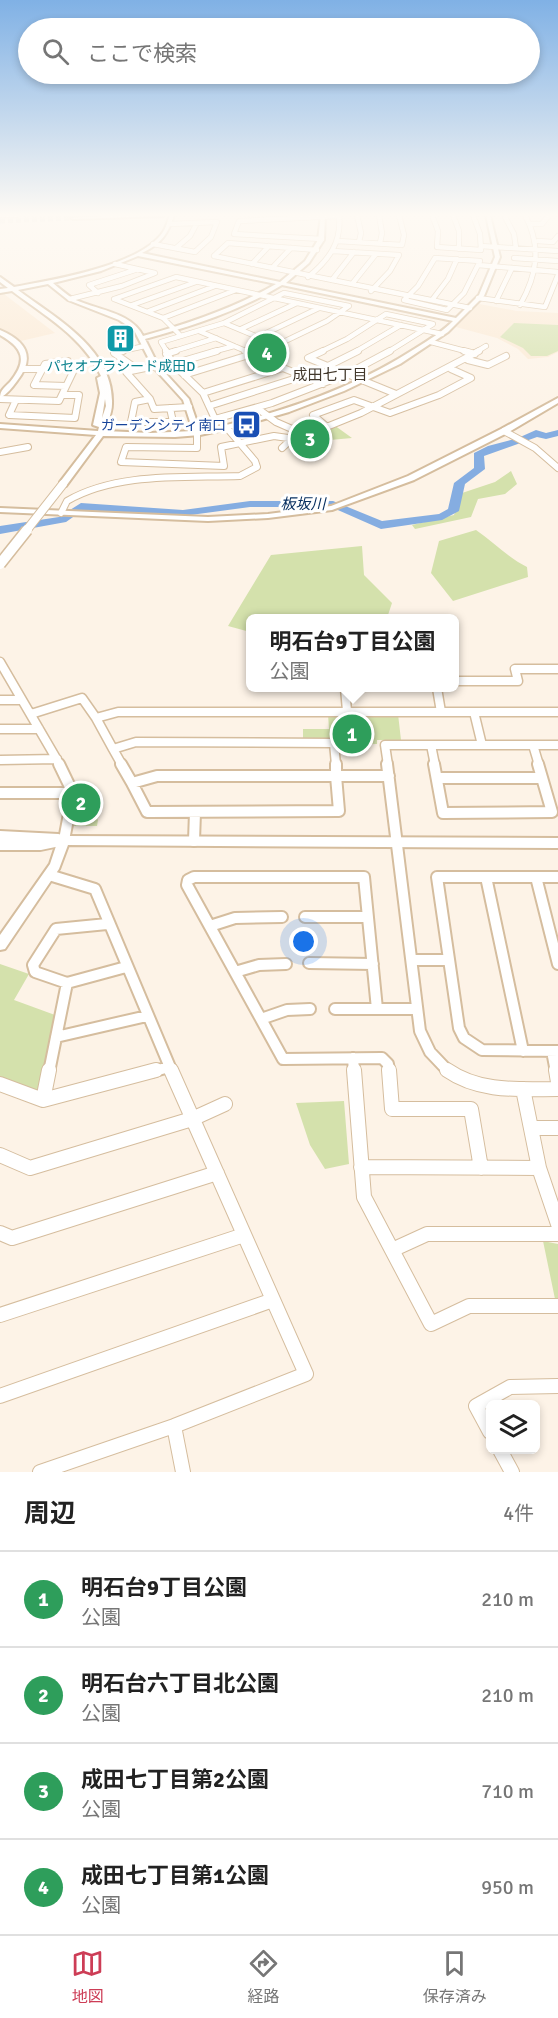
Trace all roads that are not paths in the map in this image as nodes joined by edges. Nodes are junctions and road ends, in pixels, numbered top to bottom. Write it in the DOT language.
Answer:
graph roads {
  1 [pos="37,284"];
  2 [pos="51,284"];
  3 [pos="92,284"];
  4 [pos="125,284"];
  5 [pos="157,284"];
  6 [pos="191,284"];
  7 [pos="204,284"];
  8 [pos="281,284"];
  9 [pos="322,284"];
  10 [pos="352,284"];
  11 [pos="378,284"];
  12 [pos="419,284"];
  13 [pos="444,284"];
  14 [pos="469,284"];
  15 [pos="486,284"];
  16 [pos="504,284"];
  17 [pos="529,284"];
  18 [pos="554,284"];
  19 [pos="215,286"];
  20 [pos="5,288"];
  21 [pos="374,288"];
  22 [pos="236,290"];
  23 [pos="98,293"];
  24 [pos="260,295"];
  25 [pos="409,295"];
  26 [pos="276,298"];
  27 [pos="478,298"];
  28 [pos="70,299"];
  29 [pos="432,300"];
  30 [pos="496,301"];
  31 [pos="297,303"];
  32 [pos="453,304"];
  33 [pos="132,305"];
  34 [pos="520,305"];
  35 [pos="319,308"];
  36 [pos="470,308"];
  37 [pos="149,311"];
  38 [pos="342,312"];
  39 [pos="163,318"];
  40 [pos="378,320"];
  41 [pos="458,320"];
  42 [pos="224,323"];
  43 [pos="401,325"];
  44 [pos="241,329"];
  45 [pos="173,330"];
  46 [pos="424,330"];
  47 [pos="200,331"];
  48 [pos="0,332"];
  49 [pos="442,334"];
  50 [pos="183,336"];
  51 [pos="258,337"];
  52 [pos="142,338"];
  53 [pos="216,338"];
  54 [pos="431,342"];
  55 [pos="145,346"];
  56 [pos="234,346"];
  57 [pos="486,346"];
  58 [pos="166,354"];
  59 [pos="475,354"];
  60 [pos="506,356"];
  61 [pos="468,360"];
  62 [pos="172,364"];
  63 [pos="155,366"];
  64 [pos="328,366"];
  65 [pos="23,369"];
  66 [pos="42,369"];
  67 [pos="137,369"];
  68 [pos="451,369"];
  69 [pos="347,374"];
  70 [pos="184,375"];
  71 [pos="303,376"];
  72 [pos="363,381"];
  73 [pos="323,384"];
  74 [pos="66,386"];
  75 [pos="203,393"];
  76 [pos="396,394"];
  77 [pos="62,395"];
  78 [pos="0,398"];
  79 [pos="150,399"];
  80 [pos="16,400"];
  81 [pos="558,400"];
  82 [pos="209,406"];
  83 [pos="189,407"];
  84 [pos="374,407"];
  85 [pos="170,408"];
  86 [pos="257,408"];
  87 [pos="269,416"];
  88 [pos="0,426"];
  89 [pos="326,426"];
  90 [pos="227,428"];
  91 [pos="298,430"];
  92 [pos="504,431"];
  93 [pos="97,432"];
  94 [pos="197,433"];
  95 [pos="295,439"];
  96 [pos="240,444"];
  97 [pos="28,447"];
  98 [pos="282,448"];
  99 [pos="0,452"];
  100 [pos="558,468"];
  101 [pos="59,484"];
  102 [pos="0,510"];
  103 [pos="64,513"];
  104 [pos="0,553"];
  105 [pos="0,564"];
  106 [pos="0,662"];
  107 [pos="558,669"];
  108 [pos="3,672"];
  109 [pos="459,681"];
  110 [pos="345,692"];
  111 [pos="437,692"];
  112 [pos="0,700"];
  113 [pos="22,700"];
  114 [pos="347,711"];
  115 [pos="441,712"];
  116 [pos="474,712"];
  117 [pos="558,712"];
  118 [pos="31,714"];
  119 [pos="96,718"];
  120 [pos="0,729"];
  121 [pos="39,729"];
  122 [pos="431,745"];
  123 [pos="482,745"];
  124 [pos="533,745"];
  125 [pos="558,745"];
  126 [pos="113,749"];
  127 [pos="57,759"];
  128 [pos="0,760"];
  129 [pos="336,776"];
  130 [pos="389,776"];
  131 [pos="437,778"];
  132 [pos="542,778"];
  133 [pos="132,783"];
  134 [pos="0,793"];
  135 [pos="73,793"];
  136 [pos="195,812"];
  137 [pos="0,836"];
  138 [pos="63,840"];
  139 [pos="194,841"];
  140 [pos="396,843"];
  141 [pos="558,843"];
  142 [pos="0,845"];
  143 [pos="49,875"];
  144 [pos="486,877"];
  145 [pos="536,877"];
  146 [pos="558,877"];
  147 [pos="282,917"];
  148 [pos="304,917"];
  149 [pos="368,917"];
  150 [pos="107,924"];
  151 [pos="210,926"];
  152 [pos="0,945"];
  153 [pos="412,960"];
  154 [pos="448,960"];
  155 [pos="309,963"];
  156 [pos="286,964"];
  157 [pos="373,964"];
  158 [pos="558,964"];
  159 [pos="126,967"];
  160 [pos="235,972"];
  161 [pos="67,983"];
  162 [pos="310,1009"];
  163 [pos="335,1009"];
  164 [pos="377,1009"];
  165 [pos="417,1009"];
  166 [pos="147,1016"];
  167 [pos="261,1019"];
  168 [pos="56,1037"];
  169 [pos="524,1051"];
  170 [pos="555,1051"];
  171 [pos="353,1058"];
  172 [pos="169,1067"];
  173 [pos="558,1082"];
  174 [pos="0,1084"];
  175 [pos="523,1089"];
  176 [pos="558,1089"];
  177 [pos="43,1100"];
  178 [pos="225,1104"];
  179 [pos="192,1119"];
  180 [pos="532,1128"];
  181 [pos="558,1128"];
  182 [pos="0,1155"];
  183 [pos="361,1167"];
  184 [pos="481,1168"];
  185 [pos="539,1168"];
  186 [pos="217,1173"];
  187 [pos="558,1224"];
  188 [pos="0,1233"];
  189 [pos="558,1234"];
  190 [pos="244,1235"];
  191 [pos="392,1250"];
  192 [pos="273,1300"];
  193 [pos="558,1306"];
  194 [pos="0,1315"];
  195 [pos="558,1386"];
  196 [pos="0,1396"];
  197 [pos="486,1400"];
  198 [pos="487,1400"];
  199 [pos="486,1425"];
  200 [pos="174,1426"];
  201 [pos="503,1454"];
  202 [pos="40,1472"];
  203 [pos="183,1472"];
  204 [pos="512,1472"];
  1 -- 20 [label="street"];
  2 -- 28 [label="street"];
  3 -- 23 [label="street"];
  4 -- 23 [label="street"];
  5 -- 33 [label="street"];
  6 -- 33 [label="street"];
  7 -- 19 [label="street"];
  8 -- 24 [label="street"];
  8 -- 41 [label="street"];
  9 -- 21 [label="street"];
  10 -- 21 [label="street"];
  11 -- 21 [label="street"];
  12 -- 25 [label="street"];
  13 -- 29 [label="street"];
  14 -- 32 [label="street"];
  15 -- 27 [label="street"];
  16 -- 30 [label="street"];
  17 -- 34 [label="street"];
  18 -- 34 [label="street"];
  19 -- 22 [label="street"];
  19 -- 37 [label="street"];
  20 -- 93 [label="street"];
  21 -- 25 [label="street"];
  22 -- 24 [label="street"];
  22 -- 39 [label="street"];
  23 -- 28 [label="street"];
  24 -- 26 [label="street"];
  24 -- 45 [label="street"];
  25 -- 29 [label="street"];
  25 -- 32 [label="street"];
  26 -- 31 [label="street"];
  26 -- 38 [label="street"];
  26 -- 42 [label="street"];
  27 -- 30 [label="street"];
  27 -- 36 [label="street"];
  28 -- 52 [label="street"];
  29 -- 32 [label="street"];
  30 -- 34 [label="street"];
  31 -- 35 [label="street"];
  31 -- 44 [label="street"];
  32 -- 36 [label="street"];
  33 -- 37 [label="street"];
  35 -- 38 [label="street"];
  35 -- 51 [label="street"];
  36 -- 41 [label="street"];
  37 -- 39 [label="street"];
  38 -- 40 [label="street"];
  38 -- 51 [label="street"];
  39 -- 45 [label="street"];
  40 -- 43 [label="street"];
  40 -- 46 [label="street"];
  40 -- 64 [label="street"];
  41 -- 49 [label="street"];
  42 -- 44 [label="street"];
  42 -- 47 [label="street"];
  43 -- 46 [label="street"];
  43 -- 64 [label="street"];
  44 -- 51 [label="street"];
  45 -- 50 [label="street"];
  45 -- 52 [label="street"];
  46 -- 49 [label="street"];
  46 -- 69 [label="street"];
  47 -- 50 [label="street"];
  47 -- 53 [label="street"];
  48 -- 65 [label="street"];
  49 -- 54 [label="street"];
  50 -- 58 [label="street"];
  52 -- 55 [label="street"];
  53 -- 56 [label="street"];
  53 -- 58 [label="street"];
  54 -- 59 [label="street"];
  54 -- 72 [label="street"];
  55 -- 63 [label="street"];
  55 -- 67 [label="street"];
  56 -- 62 [label="street"];
  56 -- 70 [label="street"];
  57 -- 59 [label="street"];
  58 -- 62 [label="street"];
  59 -- 61 [label="street"];
  60 -- 61 [label="street"];
  61 -- 68 [label="street"];
  62 -- 70 [label="street"];
  63 -- 67 [label="street"];
  63 -- 83 [label="street"];
  64 -- 69 [label="street"];
  65 -- 66 [label="street"];
  65 -- 78 [label="street"];
  66 -- 74 [label="street"];
  66 -- 74 [label="street"];
  67 -- 79 [label="street"];
  68 -- 76 [label="street"];
  68 -- 84 [label="street"];
  69 -- 72 [label="street"];
  69 -- 73 [label="street"];
  70 -- 75 [label="street"];
  71 -- 73 [label="street"];
  71 -- 75 [label="street"];
  71 -- 82 [label="street"];
  72 -- 76 [label="street"];
  72 -- 87 [label="street"];
  73 -- 86 [label="street"];
  74 -- 77 [label="street"];
  75 -- 82 [label="street"];
  76 -- 84 [label="street"];
  77 -- 80 [label="street"];
  77 -- 80 [label="street"];
  78 -- 80 [label="street"];
  79 -- 85 [label="street"];
  79 -- 85 [label="street"];
  81 -- 92 [label="street"];
  82 -- 86 [label="street"];
  83 -- 85 [label="street"];
  83 -- 94 [label="street"];
  84 -- 89 [label="street"];
  84 -- 89 [label="street"];
  86 -- 87 [label="street"];
  87 -- 90 [label="street"];
  87 -- 91 [label="street"];
  88 -- 93 [label="street"];
  89 -- 91 [label="street"];
  90 -- 94 [label="street"];
  90 -- 96 [label="street"];
  91 -- 95 [label="street"];
  92 -- 100 [label="street"];
  92 -- 103 [label="street"];
  93 -- 94 [label="street"];
  93 -- 101 [label="street"];
  94 -- 96 [label="street"];
  95 -- 96 [label="street"];
  95 -- 98 [label="street"];
  96 -- 103 [label="street"];
  97 -- 99 [label="street"];
  101 -- 104 [label="street"];
  101 -- 105 [label="street, bridge"];
  102 -- 103 [label="street"];
  106 -- 108 [label="street"];
  107 -- 109 [label="street"];
  108 -- 113 [label="street"];
  110 -- 114 [label="street"];
  111 -- 115 [label="street"];
  112 -- 113 [label="street"];
  113 -- 118 [label="street"];
  114 -- 115 [label="street"];
  114 -- 119 [label="street"];
  115 -- 116 [label="street"];
  116 -- 117 [label="street"];
  116 -- 123 [label="street"];
  118 -- 119 [label="street"];
  118 -- 121 [label="street"];
  119 -- 126 [label="street"];
  120 -- 121 [label="street"];
  121 -- 127 [label="street"];
  122 -- 123 [label="street"];
  122 -- 130 [label="street"];
  122 -- 131 [label="street"];
  123 -- 124 [label="street"];
  124 -- 125 [label="street"];
  124 -- 132 [label="street"];
  126 -- 129 [label="street"];
  126 -- 133 [label="street"];
  127 -- 128 [label="street"];
  127 -- 135 [label="street"];
  129 -- 130 [label="street"];
  129 -- 133 [label="street"];
  129 -- 136 [label="street"];
  130 -- 140 [label="street"];
  131 -- 132 [label="street"];
  131 -- 132 [label="street"];
  133 -- 136 [label="street"];
  134 -- 135 [label="street"];
  135 -- 138 [label="street"];
  136 -- 139 [label="street"];
  137 -- 138 [label="street"];
  138 -- 139 [label="street"];
  138 -- 142 [label="street"];
  138 -- 143 [label="street"];
  139 -- 140 [label="street"];
  140 -- 141 [label="street"];
  140 -- 153 [label="street"];
  143 -- 150 [label="street"];
  143 -- 152 [label="street"];
  144 -- 145 [label="street"];
  144 -- 154 [label="street"];
  144 -- 169 [label="street"];
  145 -- 146 [label="street"];
  145 -- 158 [label="street"];
  147 -- 151 [label="street"];
  148 -- 149 [label="street"];
  149 -- 151 [label="street"];
  149 -- 157 [label="street"];
  150 -- 159 [label="street"];
  150 -- 161 [label="street"];
  151 -- 160 [label="street"];
  153 -- 154 [label="street"];
  153 -- 165 [label="street"];
  154 -- 169 [label="street"];
  155 -- 157 [label="street"];
  156 -- 160 [label="street"];
  157 -- 164 [label="street"];
  159 -- 161 [label="street"];
  159 -- 166 [label="street"];
  160 -- 167 [label="street"];
  161 -- 168 [label="street"];
  162 -- 167 [label="street"];
  163 -- 164 [label="street"];
  164 -- 165 [label="street"];
  165 -- 175 [label="street"];
  166 -- 168 [label="street"];
  166 -- 172 [label="street"];
  167 -- 171 [label="street"];
  168 -- 177 [label="street"];
  169 -- 170 [label="street"];
  170 -- 173 [label="street"];
  171 -- 183 [label="street"];
  171 -- 184 [label="street"];
  172 -- 177 [label="street"];
  172 -- 179 [label="street"];
  174 -- 177 [label="street"];
  175 -- 176 [label="street"];
  175 -- 180 [label="street"];
  178 -- 179 [label="street"];
  179 -- 182 [label="street"];
  179 -- 186 [label="street"];
  180 -- 181 [label="street"];
  180 -- 185 [label="street"];
  183 -- 184 [label="street"];
  183 -- 191 [label="street"];
  184 -- 185 [label="street"];
  185 -- 187 [label="street"];
  186 -- 188 [label="street"];
  186 -- 190 [label="street"];
  189 -- 191 [label="street"];
  190 -- 192 [label="street"];
  190 -- 194 [label="street"];
  191 -- 193 [label="street"];
  192 -- 196 [label="street"];
  192 -- 200 [label="street"];
  195 -- 198 [label="street"];
  197 -- 199 [label="street"];
  200 -- 202 [label="street"];
  200 -- 203 [label="street"];
  201 -- 204 [label="street"];
}
